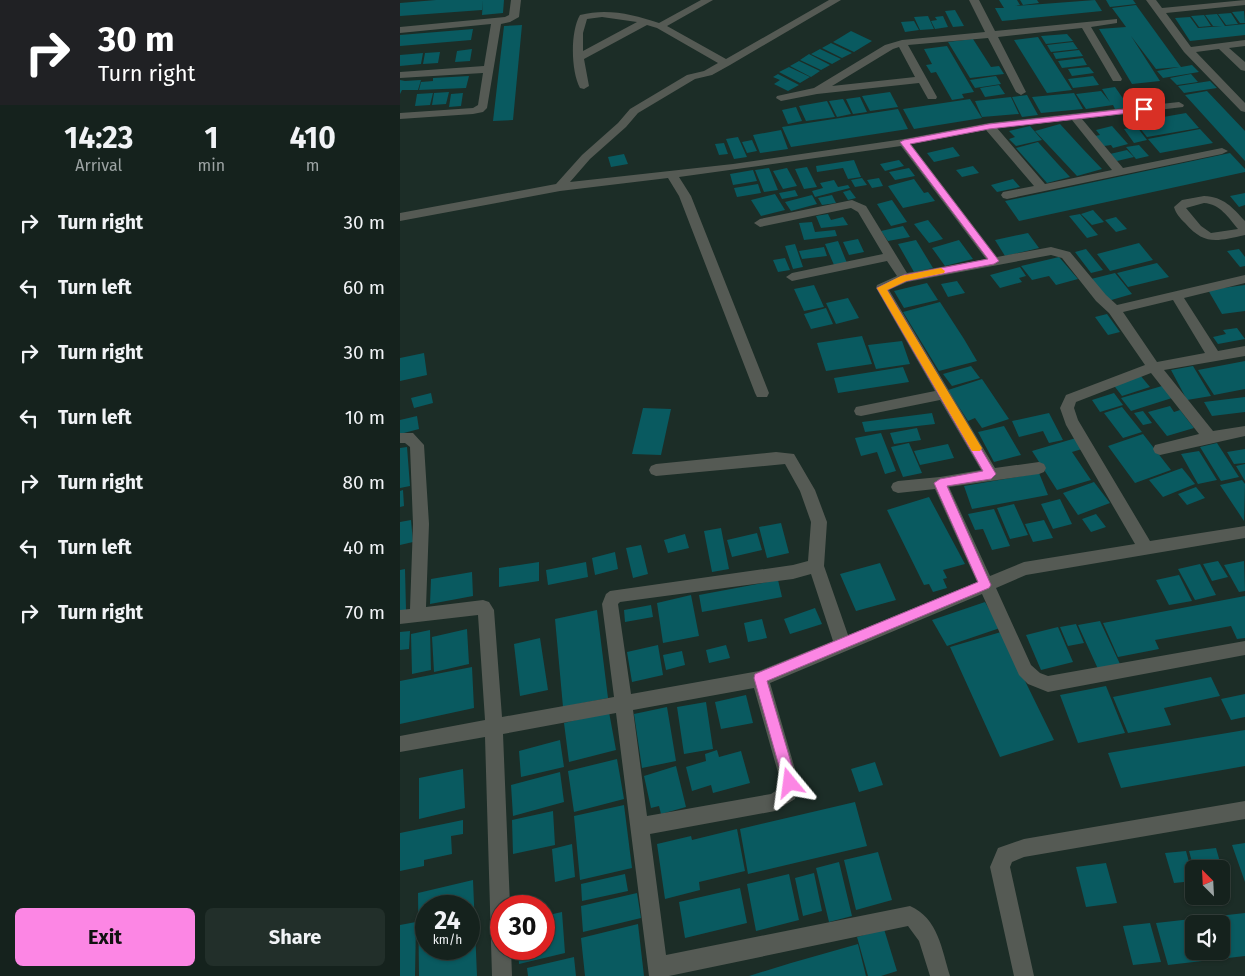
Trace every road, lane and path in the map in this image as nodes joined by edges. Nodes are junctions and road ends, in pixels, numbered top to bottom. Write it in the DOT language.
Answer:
graph roads {
  1 [pos="516,0"];
  2 [pos="708,0"];
  3 [pos="836,0"];
  4 [pos="974,0"];
  5 [pos="1151,0"];
  6 [pos="1245,2"];
  7 [pos="1158,10"];
  8 [pos="1114,21"];
  9 [pos="496,22"];
  10 [pos="645,22"];
  11 [pos="1085,25"];
  12 [pos="660,26"];
  13 [pos="400,30"];
  14 [pos="993,34"];
  15 [pos="902,43"];
  16 [pos="1245,43"];
  17 [pos="1221,46"];
  18 [pos="1188,50"];
  19 [pos="579,58"];
  20 [pos="726,63"];
  21 [pos="1245,68"];
  22 [pos="490,69"];
  23 [pos="400,75"];
  24 [pos="922,79"];
  25 [pos="1117,79"];
  26 [pos="584,86"];
  27 [pos="817,91"];
  28 [pos="1022,92"];
  29 [pos="781,98"];
  30 [pos="932,98"];
  31 [pos="1179,106"];
  32 [pos="1245,109"];
  33 [pos="400,116"];
  34 [pos="1074,116"];
  35 [pos="989,126"];
  36 [pos="904,142"];
  37 [pos="1222,151"];
  38 [pos="1120,172"];
  39 [pos="672,175"];
  40 [pos="560,187"];
  41 [pos="1042,188"];
  42 [pos="1007,195"];
  43 [pos="400,217"];
  44 [pos="760,223"];
  45 [pos="1245,230"];
  46 [pos="892,256"];
  47 [pos="994,261"];
  48 [pos="792,277"];
  49 [pos="904,278"];
  50 [pos="1245,279"];
  51 [pos="1176,295"];
  52 [pos="1114,310"];
  53 [pos="1245,351"];
  54 [pos="1214,356"];
  55 [pos="1154,367"];
  56 [pos="762,393"];
  57 [pos="944,394"];
  58 [pos="861,411"];
  59 [pos="1245,431"];
  60 [pos="1210,437"];
  61 [pos="400,438"];
  62 [pos="1160,449"];
  63 [pos="1039,468"];
  64 [pos="656,470"];
  65 [pos="991,474"];
  66 [pos="940,483"];
  67 [pos="898,487"];
  68 [pos="1245,532"];
  69 [pos="1146,548"];
  70 [pos="816,566"];
  71 [pos="985,585"];
  72 [pos="418,614"];
  73 [pos="400,617"];
  74 [pos="843,645"];
  75 [pos="1245,648"];
  76 [pos="760,678"];
  77 [pos="624,703"];
  78 [pos="494,727"];
  79 [pos="400,744"];
  80 [pos="1245,810"];
  81 [pos="639,827"];
  82 [pos="499,895"];
  83 [pos="501,960"];
  84 [pos="658,972"];
  85 [pos="502,976"];
  86 [pos="940,976"];
  87 [pos="1024,976"];
  1 -- 9 [label="street"];
  2 -- 12 [label="street"];
  3 -- 20 [label="street"];
  4 -- 14 [label="street"];
  5 -- 7 [label="street"];
  6 -- 7 [label="street"];
  7 -- 18 [label="street"];
  8 -- 11 [label="street"];
  9 -- 13 [label="street"];
  9 -- 22 [label="street"];
  10 -- 12 [label="street"];
  10 -- 19 [label="street"];
  10 -- 19 [label="street"];
  11 -- 14 [label="street"];
  11 -- 25 [label="street"];
  12 -- 20 [label="street"];
  14 -- 15 [label="street"];
  14 -- 28 [label="street"];
  15 -- 24 [label="street"];
  15 -- 27 [label="street"];
  16 -- 17 [label="street"];
  17 -- 18 [label="street"];
  17 -- 21 [label="street"];
  18 -- 32 [label="street"];
  19 -- 26 [label="street"];
  20 -- 40 [label="street"];
  22 -- 23 [label="street"];
  22 -- 33 [label="street"];
  24 -- 27 [label="street"];
  24 -- 30 [label="street"];
  27 -- 29 [label="street"];
  31 -- 34 [label="street"];
  34 -- 35 [label="street"];
  34 -- 38 [label="street"];
  35 -- 36 [label="street"];
  35 -- 41 [label="street"];
  36 -- 39 [label="street"];
  36 -- 47 [label="street"];
  37 -- 38 [label="street"];
  38 -- 41 [label="street"];
  39 -- 40 [label="street"];
  39 -- 56 [label="street"];
  40 -- 43 [label="street"];
  41 -- 42 [label="street"];
  44 -- 46 [label="street"];
  45 -- 45 [label="street"];
  46 -- 48 [label="street"];
  46 -- 49 [label="street"];
  47 -- 49 [label="street"];
  47 -- 52 [label="street"];
  49 -- 57 [label="street"];
  50 -- 51 [label="street"];
  51 -- 52 [label="street"];
  51 -- 54 [label="street"];
  52 -- 55 [label="street"];
  53 -- 54 [label="street"];
  54 -- 55 [label="street"];
  55 -- 60 [label="street"];
  55 -- 69 [label="street"];
  57 -- 58 [label="street"];
  57 -- 65 [label="street"];
  59 -- 60 [label="street"];
  60 -- 62 [label="street"];
  61 -- 72 [label="street"];
  63 -- 65 [label="street"];
  64 -- 70 [label="street"];
  65 -- 66 [label="street"];
  66 -- 67 [label="street"];
  66 -- 71 [label="street"];
  68 -- 69 [label="street"];
  69 -- 71 [label="street"];
  70 -- 74 [label="street"];
  70 -- 77 [label="street"];
  71 -- 74 [label="street"];
  71 -- 75 [label="street"];
  72 -- 73 [label="street"];
  72 -- 78 [label="street"];
  74 -- 76 [label="street"];
  76 -- 77 [label="street"];
  76 -- 81 [label="street"];
  77 -- 78 [label="street"];
  77 -- 81 [label="street"];
  78 -- 79 [label="street"];
  78 -- 82 [label="street"];
  80 -- 87 [label="street"];
  81 -- 84 [label="street"];
  83 -- 85 [label="street"];
  84 -- 86 [label="street"];
}
